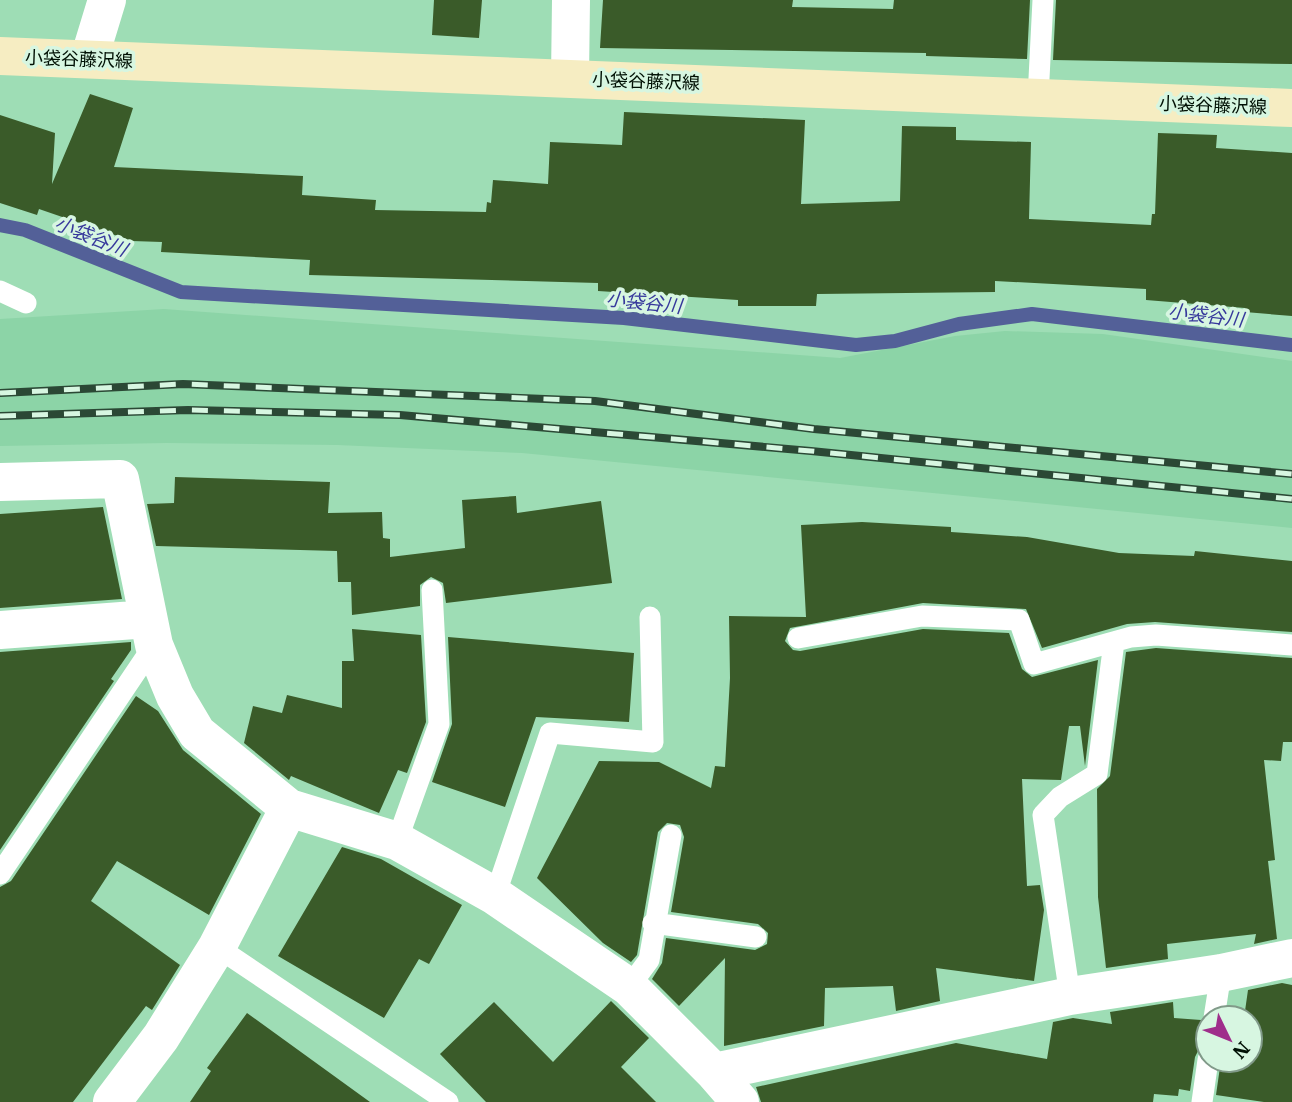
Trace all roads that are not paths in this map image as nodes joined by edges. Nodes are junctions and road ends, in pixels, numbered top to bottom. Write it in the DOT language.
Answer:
graph roads {
  1 [pos="107,0"];
  2 [pos="571,0"];
  3 [pos="1044,0"];
  4 [pos="0,56"];
  5 [pos="89,59"];
  6 [pos="570,78"];
  7 [pos="1038,98"];
  8 [pos="1292,108"];
  9 [pos="0,291"];
  10 [pos="26,303"];
  11 [pos="0,482"];
  12 [pos="432,590"];
  13 [pos="650,617"];
  14 [pos="0,630"];
  15 [pos="151,632"];
  16 [pos="798,638"];
  17 [pos="1114,642"];
  18 [pos="1292,645"];
  19 [pos="289,808"];
  20 [pos="671,835"];
  21 [pos="397,841"];
  22 [pos="0,874"];
  23 [pos="495,895"];
  24 [pos="653,923"];
  25 [pos="756,937"];
  26 [pos="217,947"];
  27 [pos="1292,958"];
  28 [pos="1221,973"];
  29 [pos="629,987"];
  30 [pos="1070,996"];
  31 [pos="1216,1004"];
  32 [pos="714,1072"];
  33 [pos="1206,1074"];
  34 [pos="112,1102"];
  35 [pos="447,1102"];
  36 [pos="740,1102"];
  37 [pos="1202,1102"];
  1 -- 5 [label="street"];
  2 -- 6 [label="street"];
  3 -- 7 [label="lane"];
  4 -- 5 [label="main road, 小袋谷藤沢線"];
  5 -- 6 [label="main road, 小袋谷藤沢線"];
  6 -- 7 [label="main road, 小袋谷藤沢線"];
  7 -- 8 [label="main road, 小袋谷藤沢線"];
  9 -- 10 [label="lane"];
  11 -- 15 [label="street"];
  12 -- 21 [label="lane"];
  13 -- 23 [label="lane"];
  14 -- 15 [label="street"];
  15 -- 19 [label="street"];
  15 -- 22 [label="lane"];
  16 -- 17 [label="lane"];
  17 -- 18 [label="lane"];
  17 -- 30 [label="lane"];
  19 -- 21 [label="street"];
  19 -- 26 [label="street"];
  20 -- 24 [label="lane"];
  21 -- 23 [label="street"];
  23 -- 29 [label="street"];
  24 -- 25 [label="lane"];
  24 -- 29 [label="lane"];
  26 -- 34 [label="street"];
  26 -- 35 [label="lane"];
  27 -- 28 [label="street"];
  28 -- 30 [label="street"];
  28 -- 31 [label="lane"];
  29 -- 32 [label="street"];
  30 -- 32 [label="street"];
  32 -- 36 [label="street"];
  33 -- 37 [label="lane"];
}
